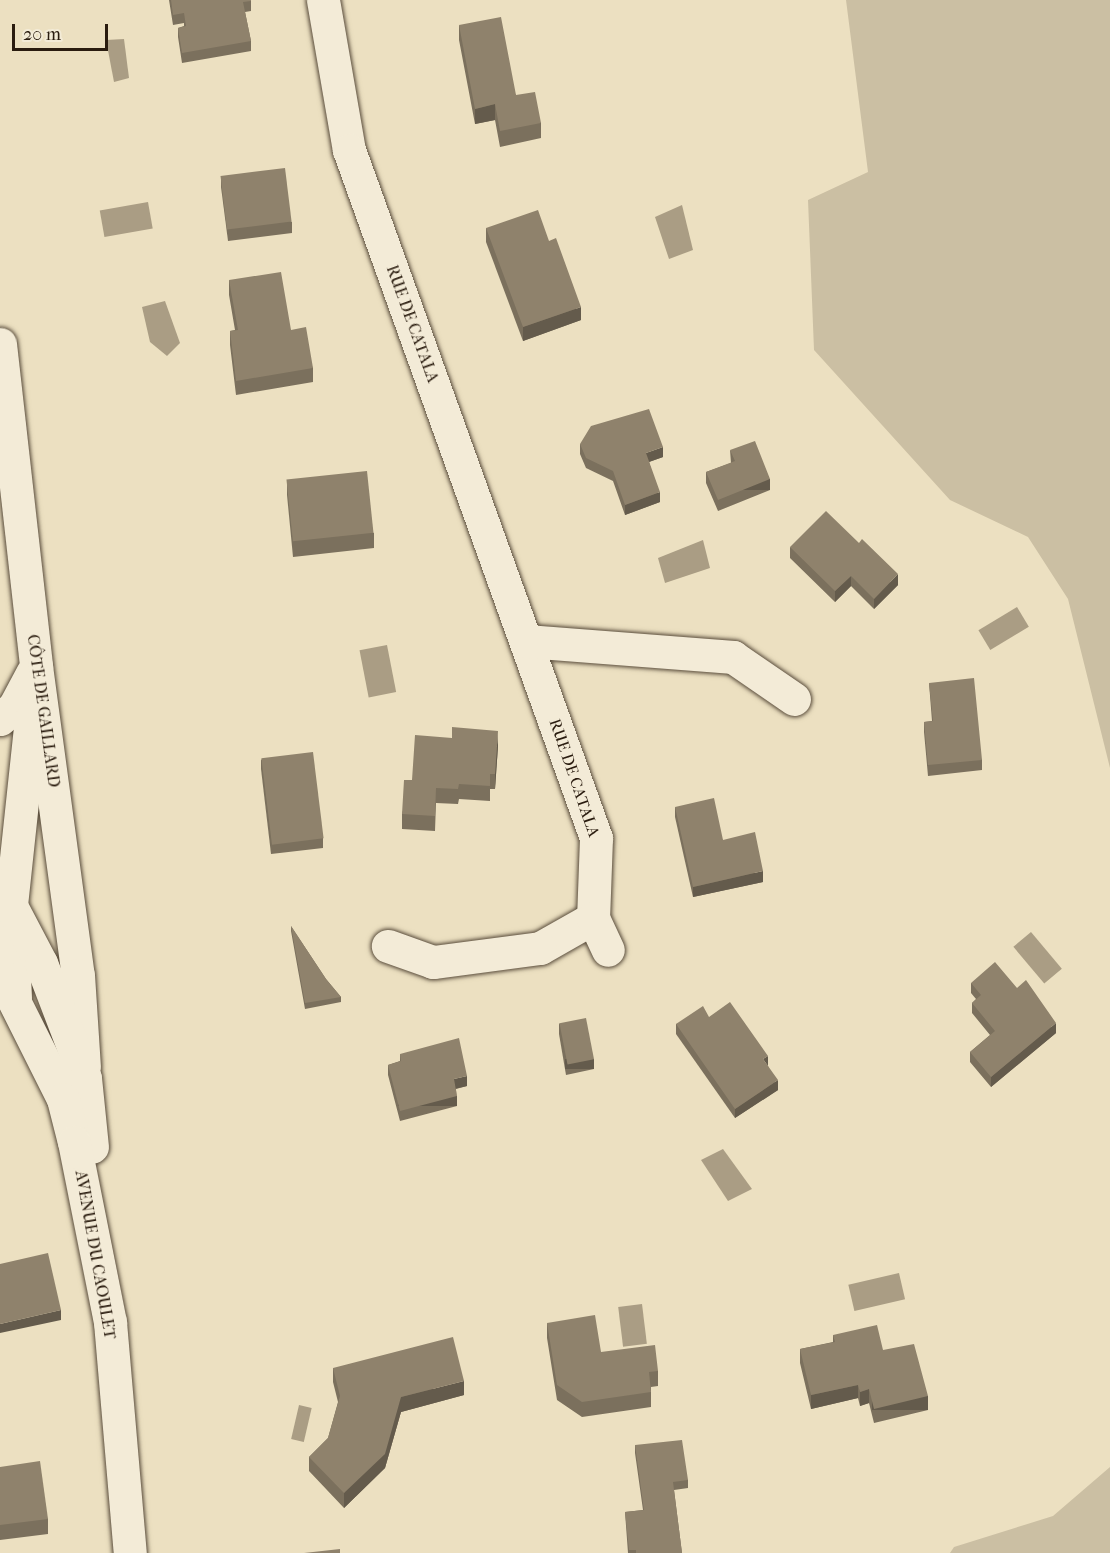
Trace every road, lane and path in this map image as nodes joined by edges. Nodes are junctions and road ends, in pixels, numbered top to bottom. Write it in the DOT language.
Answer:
graph roads {
  1 [pos="323,0"];
  2 [pos="0,344"];
  3 [pos="526,641"];
  4 [pos="36,666"];
  5 [pos="794,699"];
  6 [pos="0,719"];
  7 [pos="60,840"];
  8 [pos="6,888"];
  9 [pos="593,918"];
  10 [pos="388,946"];
  11 [pos="608,950"];
  12 [pos="8,985"];
  13 [pos="85,1078"];
  14 [pos="110,1322"];
  15 [pos="130,1553"];
  1 -- 3 [label="street, RUE DE CATALA"];
  2 -- 4 [label="street, CÔTE DE GAILLARD"];
  3 -- 5 [label="street"];
  3 -- 9 [label="street, RUE DE CATALA"];
  4 -- 6 [label="street"];
  4 -- 7 [label="street, CÔTE DE GAILLARD"];
  4 -- 8 [label="street"];
  7 -- 8 [label="street"];
  7 -- 13 [label="street, CÔTE DE GAILLARD"];
  8 -- 12 [label="street"];
  8 -- 13 [label="street"];
  9 -- 10 [label="street"];
  9 -- 11 [label="street"];
  12 -- 14 [label="street, AVENUE DU CAOULET"];
  13 -- 14 [label="street"];
  14 -- 15 [label="street, AVENUE DU CAOULET"];
}
